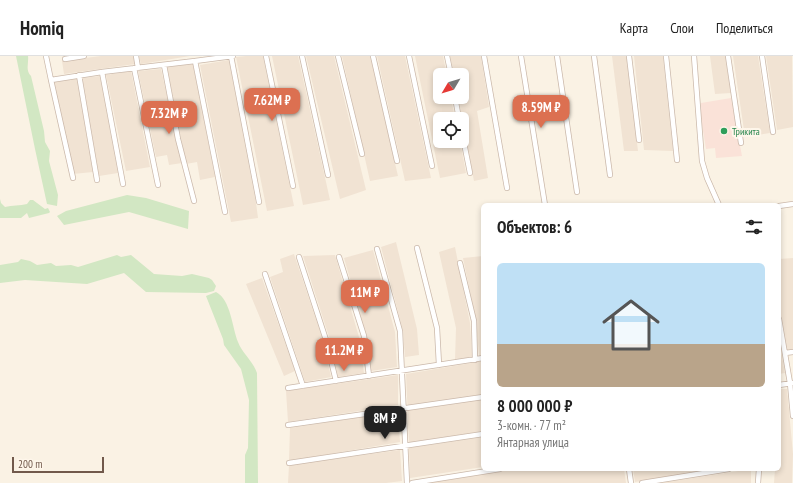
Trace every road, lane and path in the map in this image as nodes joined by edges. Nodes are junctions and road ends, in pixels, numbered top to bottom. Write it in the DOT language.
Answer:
graph roads {
  1 [pos="46,56"];
  2 [pos="84,56"];
  3 [pos="136,56"];
  4 [pos="231,56"];
  5 [pos="266,56"];
  6 [pos="302,56"];
  7 [pos="338,56"];
  8 [pos="373,56"];
  9 [pos="409,56"];
  10 [pos="447,56"];
  11 [pos="484,56"];
  12 [pos="521,56"];
  13 [pos="557,56"];
  14 [pos="594,56"];
  15 [pos="630,56"];
  16 [pos="666,56"];
  17 [pos="694,56"];
  18 [pos="728,56"];
  19 [pos="762,56"];
  20 [pos="64,59"];
  21 [pos="195,61"];
  22 [pos="164,65"];
  23 [pos="136,68"];
  24 [pos="450,68"];
  25 [pos="102,72"];
  26 [pos="79,75"];
  27 [pos="51,80"];
  28 [pos="773,132"];
  29 [pos="639,140"];
  30 [pos="741,143"];
  31 [pos="465,148"];
  32 [pos="362,154"];
  33 [pos="677,160"];
  34 [pos="397,161"];
  35 [pos="432,166"];
  36 [pos="470,173"];
  37 [pos="328,175"];
  38 [pos="610,175"];
  39 [pos="73,178"];
  40 [pos="97,180"];
  41 [pos="123,184"];
  42 [pos="158,185"];
  43 [pos="293,186"];
  44 [pos="507,188"];
  45 [pos="577,192"];
  46 [pos="194,200"];
  47 [pos="259,202"];
  48 [pos="545,203"];
  49 [pos="718,203"];
  50 [pos="793,204"];
  51 [pos="781,206"];
  52 [pos="225,212"];
  53 [pos="417,248"];
  54 [pos="377,249"];
  55 [pos="299,257"];
  56 [pos="339,257"];
  57 [pos="460,263"];
  58 [pos="265,274"];
  59 [pos="781,331"];
  60 [pos="793,352"];
  61 [pos="785,354"];
  62 [pos="481,358"];
  63 [pos="475,360"];
  64 [pos="439,365"];
  65 [pos="402,371"];
  66 [pos="368,376"];
  67 [pos="336,381"];
  68 [pos="791,383"];
  69 [pos="781,385"];
  70 [pos="303,386"];
  71 [pos="288,388"];
  72 [pos="481,397"];
  73 [pos="403,409"];
  74 [pos="793,416"];
  75 [pos="288,425"];
  76 [pos="481,434"];
  77 [pos="405,445"];
  78 [pos="289,463"];
  79 [pos="487,471"];
  80 [pos="629,471"];
  81 [pos="717,471"];
  82 [pos="759,471"];
  83 [pos="407,483"];
  84 [pos="412,483"];
  85 [pos="631,483"];
  86 [pos="642,483"];
  87 [pos="758,483"];
  1 -- 27 [label="street"];
  2 -- 20 [label="street"];
  3 -- 23 [label="street"];
  4 -- 21 [label="street"];
  4 -- 47 [label="street"];
  5 -- 43 [label="street"];
  6 -- 37 [label="street"];
  7 -- 32 [label="street"];
  8 -- 34 [label="street"];
  9 -- 35 [label="street"];
  10 -- 24 [label="street"];
  11 -- 44 [label="street"];
  12 -- 48 [label="street"];
  13 -- 45 [label="street"];
  14 -- 38 [label="street"];
  15 -- 29 [label="street"];
  16 -- 33 [label="street"];
  17 -- 49 [label="street"];
  18 -- 30 [label="street"];
  19 -- 28 [label="street"];
  21 -- 22 [label="street"];
  21 -- 52 [label="street"];
  22 -- 23 [label="street"];
  22 -- 46 [label="street"];
  23 -- 25 [label="street"];
  23 -- 42 [label="street"];
  25 -- 26 [label="street"];
  25 -- 41 [label="street"];
  26 -- 27 [label="street"];
  26 -- 40 [label="street"];
  27 -- 39 [label="street"];
  31 -- 36 [label="street"];
  50 -- 51 [label="street"];
  53 -- 64 [label="street"];
  54 -- 65 [label="street"];
  55 -- 67 [label="street"];
  56 -- 66 [label="street"];
  57 -- 63 [label="street"];
  58 -- 70 [label="street"];
  59 -- 61 [label="street"];
  60 -- 61 [label="street"];
  61 -- 68 [label="street"];
  62 -- 63 [label="street"];
  63 -- 64 [label="street"];
  64 -- 65 [label="street"];
  65 -- 66 [label="street"];
  65 -- 73 [label="street"];
  66 -- 67 [label="street"];
  67 -- 70 [label="street"];
  68 -- 69 [label="street"];
  68 -- 74 [label="street"];
  70 -- 71 [label="street"];
  72 -- 73 [label="street"];
  73 -- 75 [label="street"];
  73 -- 77 [label="street"];
  76 -- 77 [label="street"];
  77 -- 78 [label="street"];
  77 -- 83 [label="street"];
  79 -- 84 [label="street"];
  80 -- 85 [label="street"];
  81 -- 86 [label="street"];
  82 -- 87 [label="street"];
}
